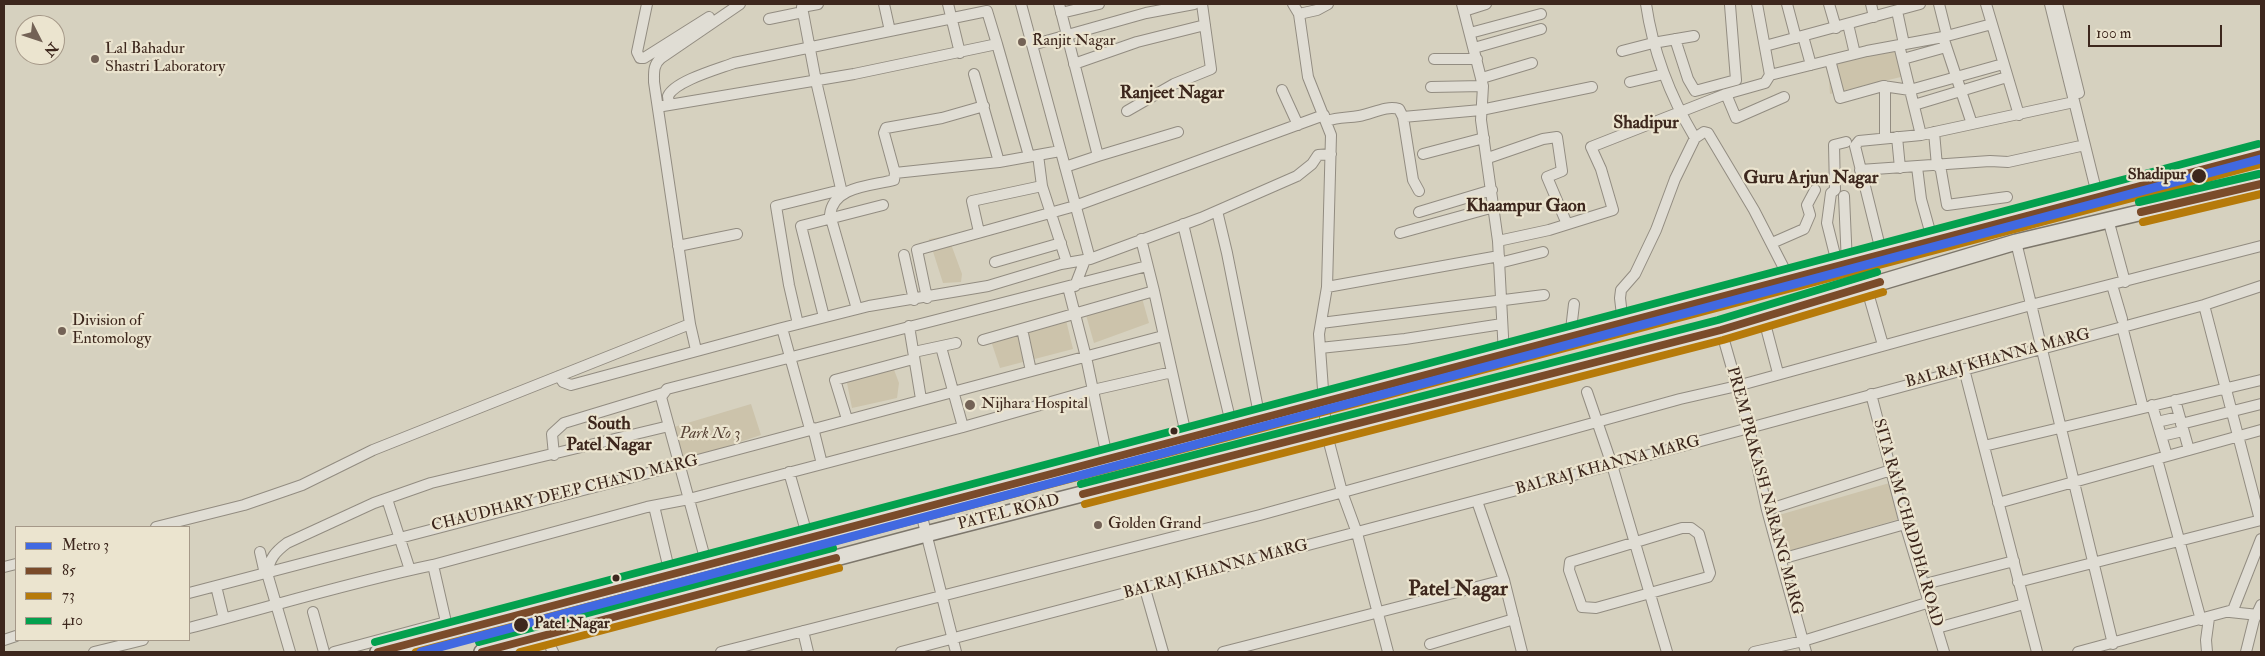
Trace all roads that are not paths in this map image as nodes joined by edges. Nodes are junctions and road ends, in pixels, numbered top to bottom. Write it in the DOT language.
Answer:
graph roads {
  1 [pos="646,4"];
  2 [pos="729,4"];
  3 [pos="740,4"];
  4 [pos="818,4"];
  5 [pos="884,4"];
  6 [pos="948,4"];
  7 [pos="1021,4"];
  8 [pos="1099,4"];
  9 [pos="1194,4"];
  10 [pos="1202,4"];
  11 [pos="1293,4"];
  12 [pos="1328,4"];
  13 [pos="1486,4"];
  14 [pos="1646,4"];
  15 [pos="1757,4"];
  16 [pos="1787,4"];
  17 [pos="1829,4"];
  18 [pos="1871,4"];
  19 [pos="1915,4"];
  20 [pos="1939,4"];
  21 [pos="1986,4"];
  22 [pos="2050,4"];
  23 [pos="2057,4"];
  24 [pos="1730,5"];
  25 [pos="1463,7"];
  26 [pos="802,8"];
  27 [pos="986,8"];
  28 [pos="1060,8"];
  29 [pos="1897,11"];
  30 [pos="1299,14"];
  31 [pos="1541,14"];
  32 [pos="1874,18"];
  33 [pos="769,19"];
  34 [pos="951,19"];
  35 [pos="1848,24"];
  36 [pos="1992,24"];
  37 [pos="1205,25"];
  38 [pos="1836,28"];
  39 [pos="1541,30"];
  40 [pos="890,31"];
  41 [pos="1470,33"];
  42 [pos="1067,35"];
  43 [pos="1694,36"];
  44 [pos="1800,37"];
  45 [pos="1675,39"];
  46 [pos="1946,40"];
  47 [pos="1652,43"];
  48 [pos="998,44"];
  49 [pos="1902,44"];
  50 [pos="1032,45"];
  51 [pos="1765,46"];
  52 [pos="811,47"];
  53 [pos="1474,48"];
  54 [pos="1622,51"];
  55 [pos="960,53"];
  56 [pos="1855,54"];
  57 [pos="1434,59"];
  58 [pos="1477,59"];
  59 [pos="1902,59"];
  60 [pos="1830,60"];
  61 [pos="1532,63"];
  62 [pos="1074,64"];
  63 [pos="2003,64"];
  64 [pos="1811,65"];
  65 [pos="974,74"];
  66 [pos="1664,74"];
  67 [pos="1770,75"];
  68 [pos="1956,77"];
  69 [pos="2007,78"];
  70 [pos="816,80"];
  71 [pos="1482,82"];
  72 [pos="1630,82"];
  73 [pos="1431,86"];
  74 [pos="1885,86"];
  75 [pos="1592,87"];
  76 [pos="1282,90"];
  77 [pos="1910,90"];
  78 [pos="1961,91"];
  79 [pos="1726,94"];
  80 [pos="1784,97"];
  81 [pos="2074,102"];
  82 [pos="668,105"];
  83 [pos="1914,105"];
  84 [pos="984,106"];
  85 [pos="658,107"];
  86 [pos="1482,110"];
  87 [pos="1127,111"];
  88 [pos="1680,114"];
  89 [pos="2019,115"];
  90 [pos="1403,117"];
  91 [pos="1325,118"];
  92 [pos="1972,124"];
  93 [pos="1298,125"];
  94 [pos="1178,132"];
  95 [pos="1934,132"];
  96 [pos="1921,135"];
  97 [pos="1897,137"];
  98 [pos="1484,138"];
  99 [pos="1695,138"];
  100 [pos="1885,138"];
  101 [pos="1846,142"];
  102 [pos="2085,145"];
  103 [pos="1060,151"];
  104 [pos="1331,154"];
  105 [pos="1422,154"];
  106 [pos="2261,154"];
  107 [pos="1033,156"];
  108 [pos="1098,156"];
  109 [pos="1488,158"];
  110 [pos="999,162"];
  111 [pos="1939,166"];
  112 [pos="1065,167"];
  113 [pos="1917,167"];
  114 [pos="1900,168"];
  115 [pos="1860,170"];
  116 [pos="895,173"];
  117 [pos="2261,184"];
  118 [pos="1042,186"];
  119 [pos="1492,190"];
  120 [pos="1815,190"];
  121 [pos="1419,191"];
  122 [pos="841,192"];
  123 [pos="1844,196"];
  124 [pos="2007,197"];
  125 [pos="2102,197"];
  126 [pos="883,204"];
  127 [pos="1075,206"];
  128 [pos="1494,207"];
  129 [pos="1217,211"];
  130 [pos="1051,212"];
  131 [pos="1419,212"];
  132 [pos="831,217"];
  133 [pos="2108,219"];
  134 [pos="1183,224"];
  135 [pos="1567,224"];
  136 [pos="979,232"];
  137 [pos="736,234"];
  138 [pos="1400,234"];
  139 [pos="1141,239"];
  140 [pos="1498,241"];
  141 [pos="1933,242"];
  142 [pos="2016,242"];
  143 [pos="1061,243"];
  144 [pos="1772,243"];
  145 [pos="678,246"];
  146 [pos="2261,246"];
  147 [pos="1543,252"];
  148 [pos="904,255"];
  149 [pos="1882,255"];
  150 [pos="1087,259"];
  151 [pos="1499,259"];
  152 [pos="995,262"];
  153 [pos="1067,263"];
  154 [pos="1842,265"];
  155 [pos="1148,266"];
  156 [pos="1790,280"];
  157 [pos="2126,282"];
  158 [pos="2112,285"];
  159 [pos="1071,286"];
  160 [pos="1866,286"];
  161 [pos="2261,286"];
  162 [pos="1326,287"];
  163 [pos="1154,291"];
  164 [pos="1544,295"];
  165 [pos="927,298"];
  166 [pos="914,300"];
  167 [pos="1501,300"];
  168 [pos="1574,304"];
  169 [pos="2204,304"];
  170 [pos="2031,305"];
  171 [pos="857,309"];
  172 [pos="1075,315"];
  173 [pos="1763,316"];
  174 [pos="824,317"];
  175 [pos="1321,322"];
  176 [pos="2122,322"];
  177 [pos="690,324"];
  178 [pos="798,324"];
  179 [pos="1502,324"];
  180 [pos="1623,324"];
  181 [pos="909,326"];
  182 [pos="782,328"];
  183 [pos="1022,330"];
  184 [pos="1721,330"];
  185 [pos="1163,336"];
  186 [pos="1570,338"];
  187 [pos="982,340"];
  188 [pos="956,343"];
  189 [pos="1883,345"];
  190 [pos="940,347"];
  191 [pos="1320,348"];
  192 [pos="2041,348"];
  193 [pos="696,350"];
  194 [pos="1504,355"];
  195 [pos="789,356"];
  196 [pos="914,356"];
  197 [pos="1086,357"];
  198 [pos="1964,369"];
  199 [pos="1031,371"];
  200 [pos="1172,372"];
  201 [pos="1778,373"];
  202 [pos="559,376"];
  203 [pos="2261,380"];
  204 [pos="1737,386"];
  205 [pos="2225,389"];
  206 [pos="1093,390"];
  207 [pos="953,391"];
  208 [pos="663,392"];
  209 [pos="1587,392"];
  210 [pos="1871,394"];
  211 [pos="921,399"];
  212 [pos="2175,400"];
  213 [pos="1323,403"];
  214 [pos="2261,404"];
  215 [pos="2147,407"];
  216 [pos="2231,412"];
  217 [pos="847,419"];
  218 [pos="1260,420"];
  219 [pos="1597,422"];
  220 [pos="2157,422"];
  221 [pos="2181,424"];
  222 [pos="669,426"];
  223 [pos="2061,426"];
  224 [pos="963,427"];
  225 [pos="1232,427"];
  226 [pos="1749,428"];
  227 [pos="812,429"];
  228 [pos="1185,430"];
  229 [pos="2261,430"];
  230 [pos="1326,431"];
  231 [pos="2161,436"];
  232 [pos="2237,437"];
  233 [pos="1984,446"];
  234 [pos="2189,450"];
  235 [pos="1106,452"];
  236 [pos="554,455"];
  237 [pos="2162,458"];
  238 [pos="822,464"];
  239 [pos="679,465"];
  240 [pos="1612,466"];
  241 [pos="1891,470"];
  242 [pos="789,472"];
  243 [pos="2072,483"];
  244 [pos="1342,492"];
  245 [pos="689,498"];
  246 [pos="387,499"];
  247 [pos="1477,501"];
  248 [pos="1998,502"];
  249 [pos="654,506"];
  250 [pos="920,509"];
  251 [pos="1767,510"];
  252 [pos="2261,520"];
  253 [pos="1906,524"];
  254 [pos="160,526"];
  255 [pos="806,531"];
  256 [pos="1358,533"];
  257 [pos="926,534"];
  258 [pos="399,537"];
  259 [pos="2261,539"];
  260 [pos="2179,540"];
  261 [pos="1635,541"];
  262 [pos="260,552"];
  263 [pos="1781,560"];
  264 [pos="2014,561"];
  265 [pos="708,564"];
  266 [pos="2093,564"];
  267 [pos="668,565"];
  268 [pos="433,566"];
  269 [pos="410,570"];
  270 [pos="266,574"];
  271 [pos="1504,580"];
  272 [pos="2018,582"];
  273 [pos="1925,584"];
  274 [pos="216,586"];
  275 [pos="1145,589"];
  276 [pos="714,591"];
  277 [pos="190,592"];
  278 [pos="1650,593"];
  279 [pos="941,596"];
  280 [pos="1930,602"];
  281 [pos="2024,604"];
  282 [pos="276,606"];
  283 [pos="2260,610"];
  284 [pos="1378,611"];
  285 [pos="313,612"];
  286 [pos="2230,612"];
  287 [pos="224,619"];
  288 [pos="1514,619"];
  289 [pos="2205,619"];
  290 [pos="190,628"];
  291 [pos="1937,628"];
  292 [pos="803,631"];
  293 [pos="952,639"];
  294 [pos="139,641"];
  295 [pos="1803,641"];
  296 [pos="108,644"];
  297 [pos="1430,644"];
  298 [pos="2110,647"];
  299 [pos="501,650"];
  300 [pos="94,652"];
  301 [pos="138,652"];
  302 [pos="290,652"];
  303 [pos="324,652"];
  304 [pos="334,652"];
  305 [pos="378,652"];
  306 [pos="482,652"];
  307 [pos="721,652"];
  308 [pos="808,652"];
  309 [pos="901,652"];
  310 [pos="956,652"];
  311 [pos="1163,652"];
  312 [pos="1223,652"];
  313 [pos="1388,652"];
  314 [pos="1522,652"];
  315 [pos="1667,652"];
  316 [pos="1754,652"];
  317 [pos="1806,652"];
  318 [pos="1944,652"];
  319 [pos="2037,652"];
  320 [pos="2078,652"];
  321 [pos="2207,652"];
  322 [pos="2246,652"];
  1 -- 2 [label="street"];
  3 -- 85 [label="street"];
  4 -- 26 [label="street"];
  5 -- 40 [label="street"];
  6 -- 34 [label="street"];
  7 -- 50 [label="street"];
  8 -- 28 [label="street"];
  9 -- 42 [label="street"];
  10 -- 37 [label="street"];
  11 -- 30 [label="street"];
  12 -- 30 [label="street"];
  13 -- 25 [label="street"];
  14 -- 47 [label="street"];
  15 -- 51 [label="street"];
  16 -- 44 [label="street"];
  17 -- 38 [label="street"];
  18 -- 32 [label="street"];
  19 -- 29 [label="street"];
  20 -- 46 [label="street"];
  21 -- 36 [label="street"];
  22 -- 81 [label="street"];
  23 -- 125 [label="street"];
  24 -- 45 [label="street"];
  25 -- 41 [label="street"];
  26 -- 33 [label="street"];
  26 -- 52 [label="street"];
  27 -- 34 [label="street"];
  27 -- 48 [label="street"];
  28 -- 42 [label="street"];
  29 -- 32 [label="street"];
  29 -- 49 [label="street"];
  30 -- 91 [label="street"];
  31 -- 41 [label="street"];
  32 -- 35 [label="street"];
  34 -- 40 [label="street"];
  34 -- 55 [label="street"];
  35 -- 38 [label="street"];
  35 -- 56 [label="street"];
  36 -- 46 [label="street"];
  36 -- 63 [label="street"];
  37 -- 62 [label="street"];
  37 -- 87 [label="street"];
  38 -- 44 [label="street"];
  39 -- 53 [label="street"];
  40 -- 52 [label="street"];
  41 -- 53 [label="street"];
  42 -- 50 [label="street"];
  42 -- 62 [label="street"];
  43 -- 45 [label="street"];
  44 -- 51 [label="street"];
  44 -- 64 [label="street"];
  45 -- 47 [label="street"];
  46 -- 49 [label="street"];
  46 -- 59 [label="street"];
  46 -- 68 [label="street"];
  47 -- 54 [label="street"];
  47 -- 66 [label="street"];
  48 -- 55 [label="street"];
  48 -- 107 [label="street"];
  49 -- 56 [label="street"];
  49 -- 59 [label="street"];
  50 -- 103 [label="street"];
  51 -- 67 [label="street"];
  52 -- 70 [label="street"];
  52 -- 82 [label="street"];
  53 -- 58 [label="street"];
  55 -- 70 [label="street"];
  56 -- 60 [label="street"];
  57 -- 58 [label="street"];
  58 -- 71 [label="street"];
  59 -- 77 [label="street"];
  60 -- 64 [label="street"];
  60 -- 74 [label="street"];
  61 -- 71 [label="street"];
  62 -- 108 [label="street"];
  63 -- 68 [label="street"];
  63 -- 69 [label="street"];
  64 -- 67 [label="street"];
  65 -- 84 [label="street"];
  66 -- 72 [label="street"];
  66 -- 88 [label="street"];
  67 -- 79 [label="street"];
  68 -- 77 [label="street"];
  68 -- 78 [label="street"];
  69 -- 78 [label="street"];
  69 -- 89 [label="street"];
  70 -- 82 [label="street"];
  70 -- 122 [label="street"];
  71 -- 73 [label="street"];
  71 -- 86 [label="street"];
  74 -- 77 [label="street"];
  74 -- 100 [label="street"];
  75 -- 86 [label="street"];
  76 -- 93 [label="street"];
  77 -- 83 [label="street"];
  78 -- 83 [label="street"];
  78 -- 92 [label="street"];
  79 -- 80 [label="street"];
  79 -- 88 [label="street"];
  81 -- 89 [label="street"];
  81 -- 102 [label="street"];
  82 -- 85 [label="street"];
  83 -- 96 [label="street"];
  84 -- 110 [label="street"];
  84 -- 116 [label="street"];
  85 -- 145 [label="street"];
  86 -- 90 [label="street"];
  86 -- 98 [label="street"];
  88 -- 99 [label="street"];
  88 -- 135 [label="street"];
  89 -- 92 [label="street"];
  90 -- 91 [label="street"];
  90 -- 121 [label="street"];
  91 -- 93 [label="street"];
  91 -- 104 [label="street"];
  92 -- 95 [label="street"];
  93 -- 127 [label="street"];
  94 -- 108 [label="street"];
  95 -- 96 [label="street"];
  95 -- 111 [label="street"];
  96 -- 97 [label="street"];
  97 -- 100 [label="street"];
  97 -- 114 [label="street"];
  98 -- 105 [label="street"];
  98 -- 109 [label="street"];
  99 -- 144 [label="street"];
  99 -- 180 [label="street"];
  100 -- 115 [label="street"];
  101 -- 154 [label="street"];
  102 -- 111 [label="street"];
  102 -- 125 [label="street"];
  103 -- 107 [label="street"];
  103 -- 112 [label="street"];
  104 -- 129 [label="street"];
  104 -- 162 [label="street"];
  106 -- 125 [label="main road, PATEL ROAD"];
  107 -- 110 [label="street"];
  107 -- 118 [label="street"];
  108 -- 112 [label="street"];
  109 -- 119 [label="street"];
  109 -- 135 [label="street"];
  110 -- 116 [label="street"];
  111 -- 113 [label="street"];
  111 -- 124 [label="street"];
  112 -- 127 [label="street"];
  113 -- 114 [label="street"];
  113 -- 141 [label="street"];
  114 -- 115 [label="street"];
  115 -- 149 [label="street"];
  116 -- 122 [label="street"];
  117 -- 133 [label="main road, PATEL ROAD"];
  118 -- 130 [label="street"];
  118 -- 136 [label="street"];
  119 -- 128 [label="street"];
  119 -- 131 [label="street"];
  120 -- 144 [label="street"];
  122 -- 132 [label="street"];
  122 -- 178 [label="street"];
  123 -- 154 [label="street"];
  125 -- 141 [label="main road, PATEL ROAD"];
  126 -- 132 [label="street"];
  127 -- 130 [label="street"];
  127 -- 150 [label="street"];
  128 -- 138 [label="street"];
  128 -- 140 [label="street"];
  129 -- 134 [label="street"];
  129 -- 218 [label="street"];
  130 -- 136 [label="street"];
  130 -- 143 [label="street"];
  132 -- 171 [label="street"];
  132 -- 174 [label="street"];
  133 -- 142 [label="main road, PATEL ROAD"];
  133 -- 157 [label="street"];
  134 -- 139 [label="street"];
  134 -- 225 [label="street"];
  135 -- 140 [label="street"];
  136 -- 165 [label="street"];
  137 -- 145 [label="street"];
  139 -- 150 [label="street"];
  139 -- 155 [label="street"];
  140 -- 151 [label="street"];
  141 -- 149 [label="main road, PATEL ROAD"];
  142 -- 160 [label="main road, PATEL ROAD"];
  142 -- 170 [label="street"];
  143 -- 152 [label="street"];
  143 -- 153 [label="street"];
  144 -- 156 [label="street"];
  145 -- 177 [label="street"];
  146 -- 157 [label="street"];
  147 -- 151 [label="street"];
  148 -- 166 [label="street"];
  149 -- 154 [label="main road, PATEL ROAD"];
  150 -- 153 [label="street"];
  150 -- 159 [label="street"];
  151 -- 162 [label="street"];
  151 -- 167 [label="street"];
  153 -- 165 [label="street"];
  154 -- 156 [label="main road, PATEL ROAD"];
  155 -- 159 [label="street"];
  155 -- 163 [label="street"];
  156 -- 180 [label="main road, PATEL ROAD"];
  157 -- 158 [label="street"];
  158 -- 170 [label="street"];
  158 -- 176 [label="street"];
  159 -- 172 [label="street"];
  159 -- 181 [label="street"];
  160 -- 173 [label="main road, PATEL ROAD"];
  160 -- 189 [label="street"];
  161 -- 169 [label="street, BALRAJ KHANNA MARG"];
  162 -- 175 [label="street"];
  163 -- 172 [label="street"];
  163 -- 185 [label="street"];
  164 -- 167 [label="street"];
  165 -- 166 [label="street"];
  166 -- 171 [label="street"];
  167 -- 175 [label="street"];
  167 -- 179 [label="street"];
  168 -- 186 [label="street"];
  169 -- 176 [label="street, BALRAJ KHANNA MARG"];
  169 -- 205 [label="street"];
  170 -- 189 [label="street"];
  170 -- 192 [label="street"];
  171 -- 174 [label="street"];
  172 -- 183 [label="street"];
  172 -- 197 [label="street"];
  173 -- 184 [label="main road, PATEL ROAD"];
  173 -- 201 [label="street"];
  174 -- 178 [label="street"];
  175 -- 191 [label="street"];
  176 -- 192 [label="street, BALRAJ KHANNA MARG"];
  176 -- 215 [label="street"];
  177 -- 193 [label="street"];
  177 -- 202 [label="street"];
  178 -- 182 [label="street"];
  179 -- 191 [label="street"];
  179 -- 194 [label="street"];
  180 -- 186 [label="main road, PATEL ROAD"];
  181 -- 195 [label="street"];
  181 -- 196 [label="street"];
  182 -- 193 [label="street"];
  182 -- 195 [label="street"];
  183 -- 187 [label="street"];
  183 -- 199 [label="street"];
  184 -- 204 [label="street, PREM PRAKASH NARANG MARG"];
  184 -- 230 [label="main road, PATEL ROAD"];
  185 -- 197 [label="street, CHAUDHARY DEEP CHAND MARG"];
  185 -- 200 [label="street"];
  186 -- 194 [label="main road, PATEL ROAD"];
  188 -- 190 [label="street"];
  189 -- 201 [label="street"];
  190 -- 196 [label="street"];
  190 -- 207 [label="street"];
  191 -- 213 [label="street"];
  192 -- 198 [label="street, BALRAJ KHANNA MARG"];
  192 -- 223 [label="street"];
  193 -- 202 [label="street"];
  194 -- 213 [label="main road, PATEL ROAD"];
  195 -- 208 [label="street"];
  195 -- 227 [label="street"];
  196 -- 211 [label="street"];
  196 -- 217 [label="street"];
  197 -- 199 [label="street, CHAUDHARY DEEP CHAND MARG"];
  197 -- 206 [label="street"];
  198 -- 210 [label="street, BALRAJ KHANNA MARG"];
  198 -- 233 [label="street"];
  199 -- 207 [label="street, CHAUDHARY DEEP CHAND MARG"];
  200 -- 206 [label="street"];
  200 -- 228 [label="street"];
  201 -- 204 [label="street"];
  202 -- 254 [label="street"];
  203 -- 205 [label="street"];
  204 -- 219 [label="street"];
  204 -- 226 [label="street, PREM PRAKASH NARANG MARG"];
  205 -- 212 [label="street"];
  205 -- 216 [label="street"];
  206 -- 224 [label="street"];
  206 -- 235 [label="street"];
  207 -- 211 [label="street, CHAUDHARY DEEP CHAND MARG"];
  207 -- 224 [label="street"];
  208 -- 222 [label="street"];
  208 -- 236 [label="street"];
  209 -- 219 [label="street"];
  210 -- 226 [label="street, BALRAJ KHANNA MARG"];
  210 -- 241 [label="street, SITA RAM CHADDHA ROAD"];
  211 -- 217 [label="street, CHAUDHARY DEEP CHAND MARG"];
  212 -- 215 [label="street"];
  212 -- 221 [label="street"];
  213 -- 218 [label="main road, PATEL ROAD"];
  213 -- 230 [label="street"];
  214 -- 216 [label="street"];
  215 -- 220 [label="street"];
  215 -- 223 [label="street"];
  216 -- 221 [label="street"];
  216 -- 232 [label="street"];
  217 -- 227 [label="street, CHAUDHARY DEEP CHAND MARG"];
  218 -- 225 [label="main road, PATEL ROAD"];
  219 -- 240 [label="street"];
  219 -- 244 [label="street"];
  220 -- 221 [label="street"];
  220 -- 231 [label="street"];
  221 -- 231 [label="street"];
  221 -- 234 [label="street"];
  222 -- 236 [label="street"];
  222 -- 239 [label="street"];
  223 -- 233 [label="street"];
  223 -- 243 [label="street"];
  224 -- 238 [label="street"];
  225 -- 250 [label="main road, PATEL ROAD"];
  226 -- 240 [label="street, BALRAJ KHANNA MARG"];
  226 -- 251 [label="street, PREM PRAKASH NARANG MARG"];
  227 -- 238 [label="street"];
  227 -- 239 [label="street, CHAUDHARY DEEP CHAND MARG"];
  229 -- 232 [label="street"];
  230 -- 244 [label="street"];
  230 -- 257 [label="main road, PATEL ROAD"];
  231 -- 237 [label="street"];
  232 -- 234 [label="street"];
  232 -- 252 [label="street"];
  233 -- 248 [label="street"];
  234 -- 237 [label="street"];
  236 -- 246 [label="street"];
  237 -- 243 [label="street"];
  237 -- 260 [label="street"];
  238 -- 242 [label="street"];
  239 -- 245 [label="street"];
  239 -- 258 [label="street, CHAUDHARY DEEP CHAND MARG"];
  240 -- 247 [label="street, BALRAJ KHANNA MARG"];
  240 -- 261 [label="street"];
  241 -- 251 [label="street"];
  241 -- 253 [label="street, SITA RAM CHADDHA ROAD"];
  242 -- 245 [label="street"];
  242 -- 255 [label="street"];
  243 -- 248 [label="street"];
  243 -- 266 [label="street"];
  244 -- 256 [label="street"];
  244 -- 279 [label="street"];
  245 -- 249 [label="street"];
  245 -- 265 [label="street"];
  246 -- 258 [label="street"];
  246 -- 270 [label="street"];
  247 -- 256 [label="street, BALRAJ KHANNA MARG"];
  247 -- 271 [label="street"];
  248 -- 264 [label="street"];
  249 -- 267 [label="street"];
  249 -- 268 [label="street"];
  250 -- 257 [label="street"];
  250 -- 265 [label="main road, PATEL ROAD"];
  251 -- 263 [label="street, PREM PRAKASH NARANG MARG"];
  252 -- 260 [label="street"];
  253 -- 263 [label="street"];
  253 -- 273 [label="street, SITA RAM CHADDHA ROAD"];
  256 -- 275 [label="street, BALRAJ KHANNA MARG"];
  256 -- 284 [label="street"];
  257 -- 276 [label="main road, PATEL ROAD"];
  257 -- 279 [label="street"];
  258 -- 269 [label="street"];
  258 -- 270 [label="street, CHAUDHARY DEEP CHAND MARG"];
  259 -- 286 [label="street"];
  260 -- 266 [label="street"];
  260 -- 289 [label="street"];
  261 -- 278 [label="street"];
  261 -- 278 [label="street"];
  261 -- 278 [label="street"];
  262 -- 270 [label="street"];
  263 -- 295 [label="street, PREM PRAKASH NARANG MARG"];
  264 -- 272 [label="street"];
  264 -- 273 [label="street"];
  265 -- 276 [label="street"];
  265 -- 305 [label="main road, PATEL ROAD"];
  266 -- 272 [label="street"];
  266 -- 298 [label="street"];
  268 -- 269 [label="street"];
  268 -- 304 [label="street"];
  269 -- 282 [label="street"];
  270 -- 274 [label="street, CHAUDHARY DEEP CHAND MARG"];
  270 -- 282 [label="street"];
  271 -- 284 [label="street"];
  271 -- 288 [label="street"];
  272 -- 281 [label="street"];
  273 -- 280 [label="street, SITA RAM CHADDHA ROAD"];
  274 -- 277 [label="street, CHAUDHARY DEEP CHAND MARG"];
  274 -- 287 [label="street"];
  275 -- 293 [label="street, BALRAJ KHANNA MARG"];
  275 -- 311 [label="street"];
  276 -- 299 [label="main road, PATEL ROAD"];
  278 -- 315 [label="street"];
  279 -- 292 [label="street"];
  279 -- 293 [label="street"];
  280 -- 291 [label="street, SITA RAM CHADDHA ROAD"];
  280 -- 295 [label="street"];
  281 -- 291 [label="street"];
  281 -- 319 [label="street"];
  282 -- 287 [label="street"];
  282 -- 302 [label="street"];
  283 -- 286 [label="street"];
  283 -- 322 [label="street"];
  284 -- 312 [label="street"];
  284 -- 313 [label="street"];
  285 -- 303 [label="street"];
  286 -- 289 [label="street"];
  287 -- 290 [label="street"];
  288 -- 297 [label="street"];
  288 -- 314 [label="street"];
  289 -- 298 [label="street"];
  289 -- 321 [label="street"];
  291 -- 318 [label="street, SITA RAM CHADDHA ROAD"];
  292 -- 307 [label="street"];
  292 -- 308 [label="street"];
  293 -- 309 [label="street, BALRAJ KHANNA MARG"];
  293 -- 310 [label="street"];
  294 -- 296 [label="street"];
  294 -- 301 [label="street"];
  295 -- 316 [label="street"];
  295 -- 317 [label="street, PREM PRAKASH NARANG MARG"];
  296 -- 300 [label="street"];
  298 -- 320 [label="street"];
  299 -- 306 [label="main road, PATEL ROAD"];
}
